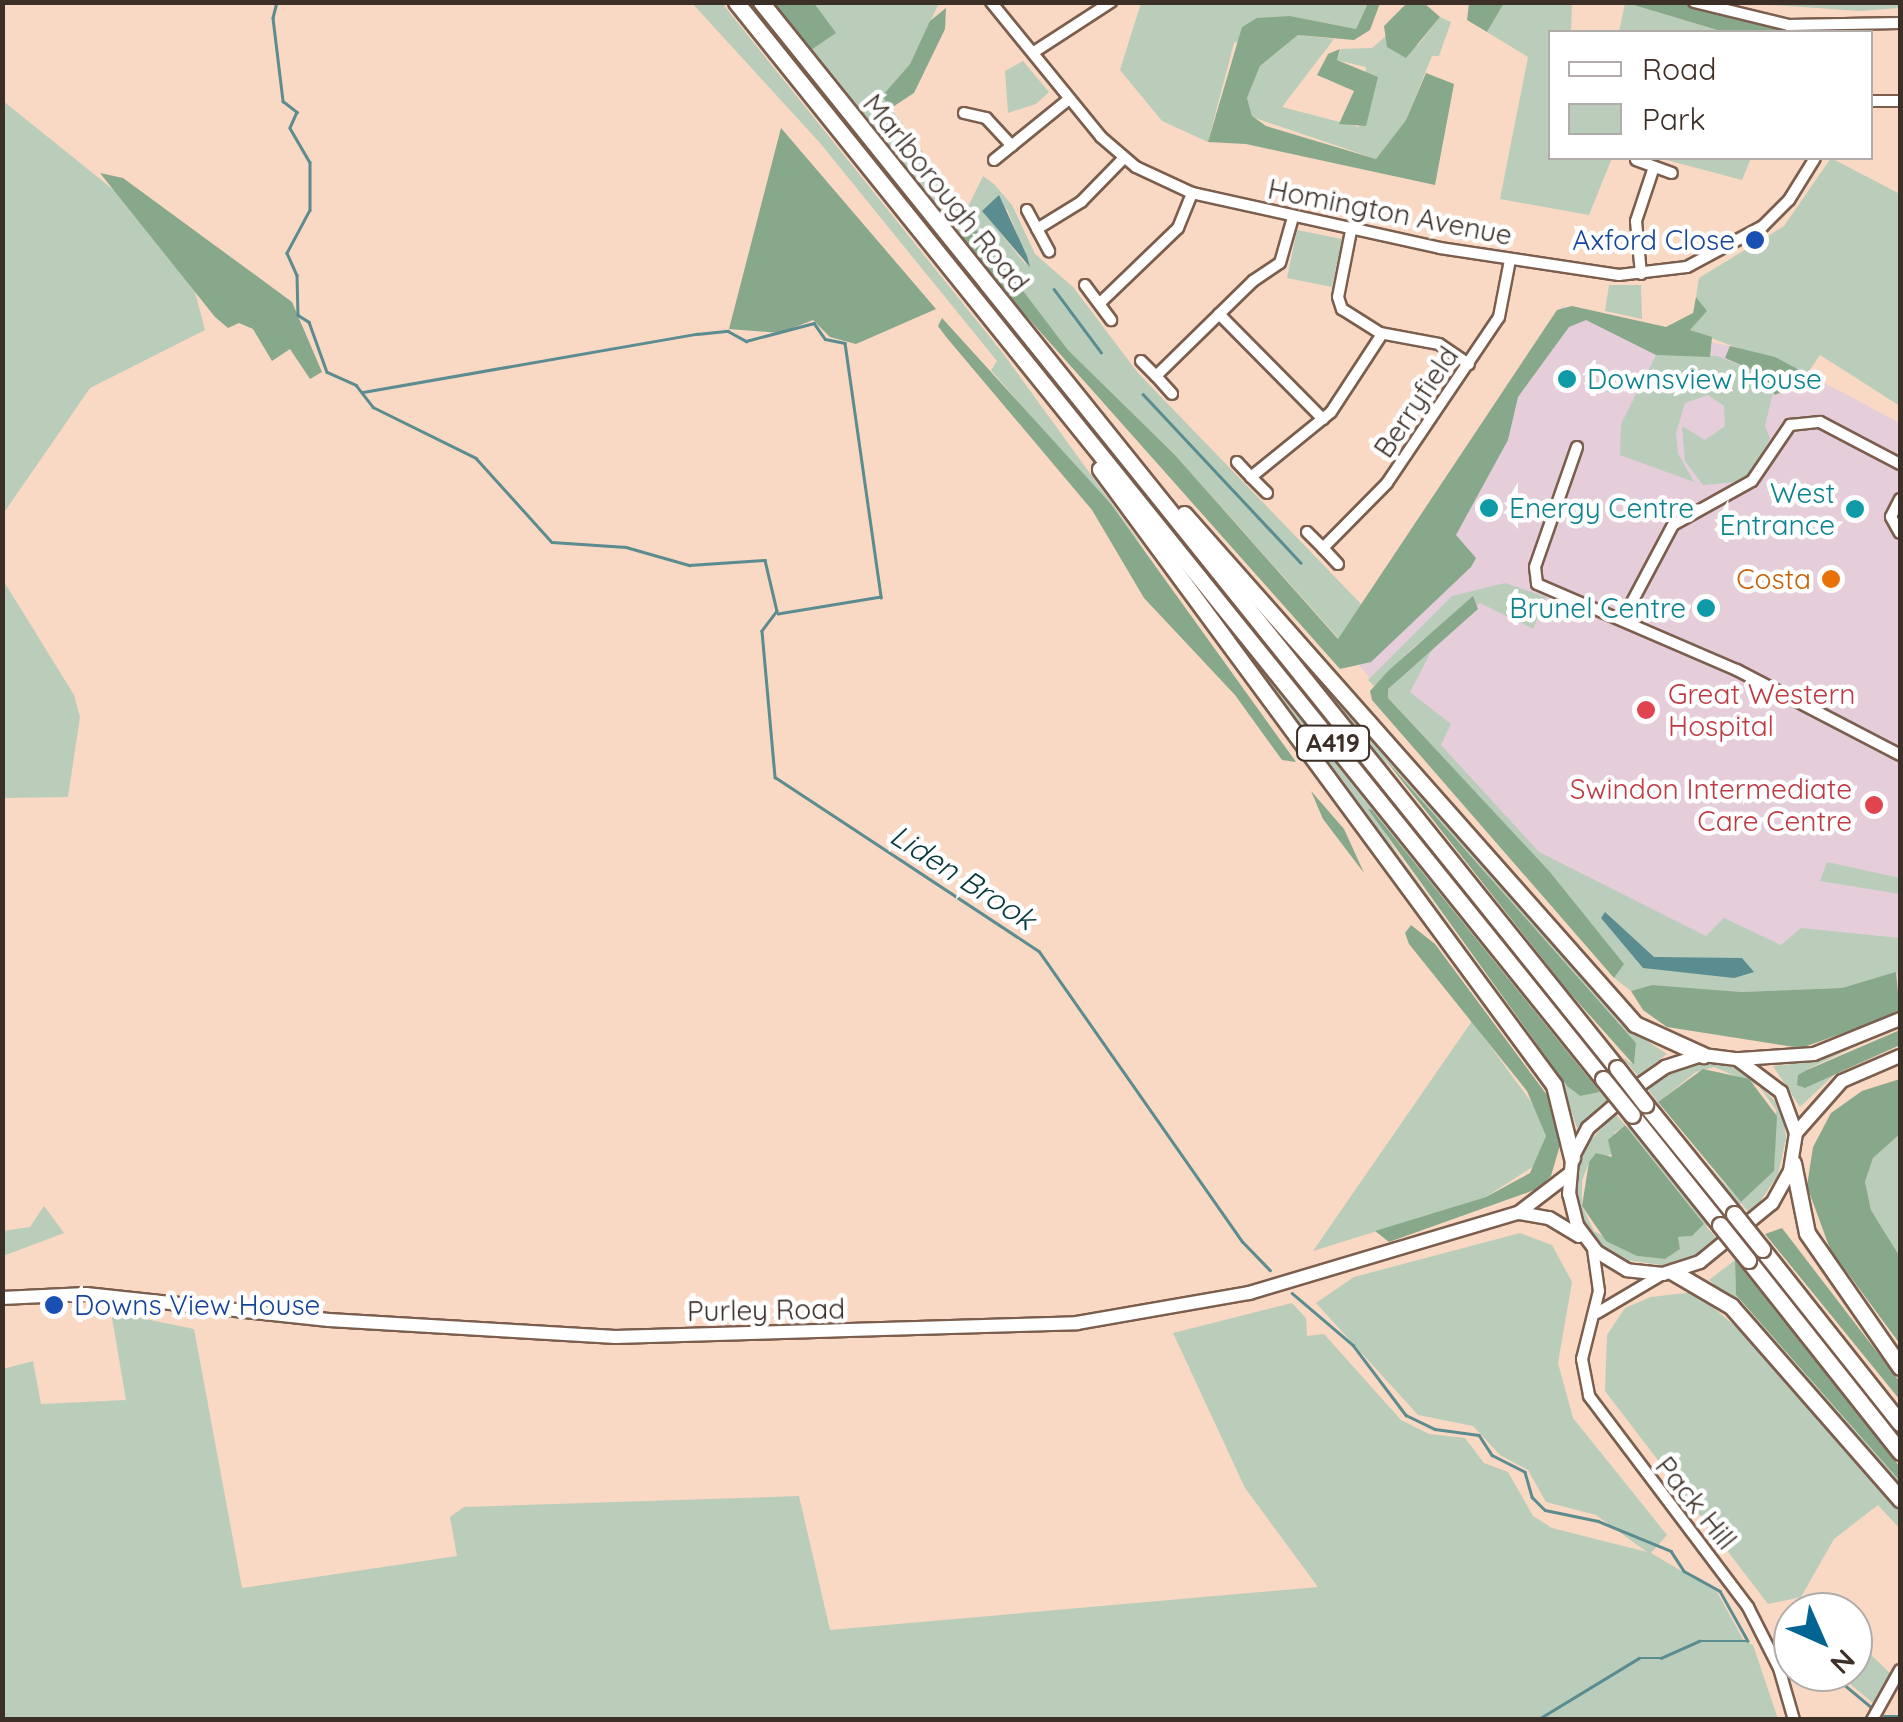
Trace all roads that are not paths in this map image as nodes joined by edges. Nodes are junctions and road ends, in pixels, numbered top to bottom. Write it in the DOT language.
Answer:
graph roads {
  1 [pos="736,2"];
  2 [pos="761,2"];
  3 [pos="992,2"];
  4 [pos="1111,2"];
  5 [pos="1694,2"];
  6 [pos="1900,23"];
  7 [pos="1034,52"];
  8 [pos="1069,99"];
  9 [pos="1873,101"];
  10 [pos="1900,101"];
  11 [pos="964,113"];
  12 [pos="1012,146"];
  13 [pos="1124,159"];
  14 [pos="994,160"];
  15 [pos="1636,160"];
  16 [pos="1815,160"];
  17 [pos="1654,167"];
  18 [pos="1672,173"];
  19 [pos="1192,193"];
  20 [pos="1027,210"];
  21 [pos="1293,218"];
  22 [pos="1037,229"];
  23 [pos="1351,231"];
  24 [pos="1048,250"];
  25 [pos="1510,260"];
  26 [pos="1641,274"];
  27 [pos="1085,285"];
  28 [pos="1100,303"];
  29 [pos="1219,314"];
  30 [pos="1112,320"];
  31 [pos="1382,334"];
  32 [pos="1142,361"];
  33 [pos="1469,364"];
  34 [pos="1156,376"];
  35 [pos="1172,394"];
  36 [pos="1061,408"];
  37 [pos="1093,416"];
  38 [pos="1323,419"];
  39 [pos="1577,447"];
  40 [pos="1237,462"];
  41 [pos="1896,462"];
  42 [pos="1251,477"];
  43 [pos="1267,493"];
  44 [pos="1900,499"];
  45 [pos="1307,532"];
  46 [pos="1900,534"];
  47 [pos="1323,548"];
  48 [pos="1338,564"];
  49 [pos="1623,619"];
  50 [pos="1900,754"];
  51 [pos="1900,1019"];
  52 [pos="1702,1055"];
  53 [pos="1900,1056"];
  54 [pos="1737,1059"];
  55 [pos="1796,1134"];
  56 [pos="1793,1162"];
  57 [pos="1570,1166"];
  58 [pos="1518,1213"];
  59 [pos="1589,1244"];
  60 [pos="1668,1273"];
  61 [pos="2,1298"];
  62 [pos="1597,1314"];
  63 [pos="1900,1367"];
  64 [pos="1900,1423"];
  65 [pos="1900,1452"];
  66 [pos="1900,1498"];
  67 [pos="1900,1670"];
  68 [pos="1794,1720"];
  69 [pos="1872,1720"];
  1 -- 36 [label="highway, Marlborough Road / A419"];
  2 -- 37 [label="highway, Marlborough Road / A419"];
  3 -- 7 [label="street, Homington Avenue"];
  4 -- 7 [label="street"];
  5 -- 6 [label="street"];
  7 -- 8 [label="street, Homington Avenue"];
  8 -- 12 [label="street"];
  8 -- 13 [label="street, Homington Avenue"];
  9 -- 10 [label="street"];
  11 -- 12 [label="street"];
  12 -- 14 [label="street"];
  13 -- 19 [label="street, Homington Avenue"];
  13 -- 22 [label="street"];
  15 -- 17 [label="street"];
  16 -- 26 [label="street, Homington Avenue"];
  17 -- 18 [label="street"];
  17 -- 26 [label="street"];
  19 -- 21 [label="street, Homington Avenue"];
  19 -- 28 [label="street"];
  20 -- 22 [label="street"];
  21 -- 23 [label="street, Homington Avenue"];
  21 -- 29 [label="street"];
  22 -- 24 [label="street"];
  23 -- 25 [label="street, Homington Avenue"];
  23 -- 31 [label="street"];
  25 -- 26 [label="street, Homington Avenue"];
  25 -- 33 [label="street, Berryfield"];
  27 -- 28 [label="street"];
  28 -- 30 [label="street"];
  29 -- 34 [label="street"];
  29 -- 38 [label="street"];
  31 -- 33 [label="street"];
  31 -- 38 [label="street"];
  32 -- 34 [label="street"];
  33 -- 47 [label="street, Berryfield"];
  34 -- 35 [label="street"];
  36 -- 57 [label="highway, A419"];
  36 -- 65 [label="highway, A419, bridge"];
  37 -- 52 [label="highway, A419"];
  37 -- 64 [label="highway, A419, bridge"];
  38 -- 42 [label="street"];
  39 -- 49 [label="street"];
  40 -- 42 [label="street"];
  41 -- 49 [label="street"];
  42 -- 43 [label="street"];
  44 -- 46 [label="street"];
  45 -- 47 [label="street"];
  47 -- 48 [label="street"];
  49 -- 50 [label="street"];
  51 -- 54 [label="main road"];
  52 -- 54 [label="main road"];
  52 -- 57 [label="main road"];
  53 -- 55 [label="main road"];
  54 -- 55 [label="main road"];
  55 -- 56 [label="main road"];
  56 -- 60 [label="main road"];
  56 -- 63 [label="highway"];
  57 -- 58 [label="main road, Purley Road"];
  57 -- 59 [label="main road"];
  58 -- 59 [label="main road"];
  58 -- 61 [label="main road, Purley Road"];
  59 -- 60 [label="main road"];
  59 -- 62 [label="street, Pack Hill"];
  60 -- 62 [label="street"];
  60 -- 66 [label="highway"];
  62 -- 68 [label="street, Pack Hill"];
  67 -- 69 [label="street"];
}
